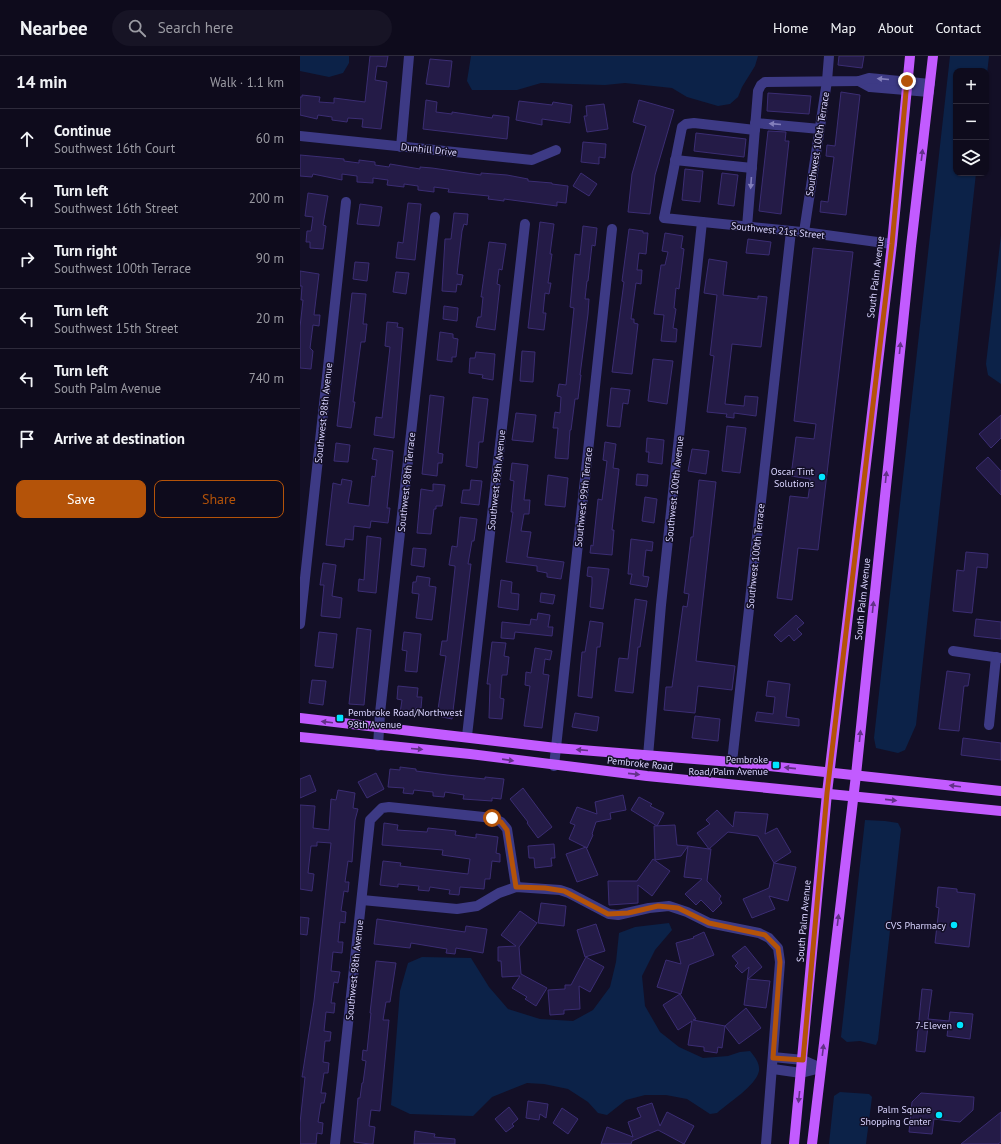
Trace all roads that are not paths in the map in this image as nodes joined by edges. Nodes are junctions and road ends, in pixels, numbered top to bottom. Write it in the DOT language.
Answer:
graph roads {
  1 [pos="409,56"];
  2 [pos="829,56"];
  3 [pos="910,56"];
  4 [pos="933,56"];
  5 [pos="827,81"];
  6 [pos="906,86"];
  7 [pos="930,88"];
  8 [pos="755,126"];
  9 [pos="820,129"];
  10 [pos="300,136"];
  11 [pos="401,147"];
  12 [pos="556,150"];
  13 [pos="675,160"];
  14 [pos="752,168"];
  15 [pos="346,202"];
  16 [pos="435,217"];
  17 [pos="702,222"];
  18 [pos="525,224"];
  19 [pos="747,227"];
  20 [pos="612,229"];
  21 [pos="791,231"];
  22 [pos="804,232"];
  23 [pos="892,244"];
  24 [pos="300,624"];
  25 [pos="953,651"];
  26 [pos="998,658"];
  27 [pos="300,718"];
  28 [pos="989,725"];
  29 [pos="379,728"];
  30 [pos="467,736"];
  31 [pos="300,737"];
  32 [pos="378,746"];
  33 [pos="556,748"];
  34 [pos="648,756"];
  35 [pos="732,762"];
  36 [pos="554,766"];
  37 [pos="829,772"];
  38 [pos="856,775"];
  39 [pos="1001,791"];
  40 [pos="827,793"];
  41 [pos="852,796"];
  42 [pos="1001,811"];
  43 [pos="516,887"];
  44 [pos="362,900"];
  45 [pos="773,1058"];
  46 [pos="803,1060"];
  47 [pos="821,1068"];
  48 [pos="773,1069"];
  49 [pos="802,1073"];
  50 [pos="335,1144"];
  51 [pos="766,1144"];
  52 [pos="794,1144"];
  53 [pos="812,1144"];
  1 -- 11 [label="street"];
  2 -- 5 [label="street, Southwest 100th Terrace"];
  3 -- 6 [label="main road, South Palm Avenue"];
  4 -- 7 [label="main road, South Palm Avenue"];
  5 -- 6 [label="street"];
  5 -- 8 [label="street"];
  5 -- 9 [label="street, Southwest 100th Terrace"];
  6 -- 7 [label="street"];
  6 -- 23 [label="main road, South Palm Avenue"];
  38 -- 7 [label="main road, South Palm Avenue, one-way"];
  9 -- 8 [label="street, one-way"];
  8 -- 13 [label="street"];
  8 -- 14 [label="street"];
  9 -- 22 [label="street, Southwest 100th Terrace"];
  10 -- 11 [label="street, Dunhill Drive"];
  11 -- 12 [label="street, Dunhill Drive"];
  13 -- 14 [label="street"];
  13 -- 17 [label="street, Southwest 21st Street"];
  14 -- 19 [label="street, one-way"];
  15 -- 24 [label="street, Southwest 98th Avenue"];
  16 -- 29 [label="street, Southwest 98th Terrace"];
  17 -- 19 [label="street, Southwest 21st Street"];
  17 -- 34 [label="street, Southwest 100th Avenue"];
  18 -- 30 [label="street, Southwest 99th Avenue"];
  19 -- 21 [label="street, Southwest 21st Street"];
  20 -- 33 [label="street, Southwest 99th Terrace"];
  21 -- 22 [label="street, Southwest 21st Street"];
  21 -- 35 [label="street, Southwest 100th Terrace"];
  22 -- 23 [label="street, Southwest 21st Street"];
  23 -- 37 [label="main road, South Palm Avenue"];
  25 -- 26 [label="street"];
  26 -- 28 [label="street"];
  29 -- 27 [label="main road, Pembroke Road, one-way"];
  29 -- 30 [label="main road, Pembroke Road"];
  29 -- 32 [label="street, Southwest 98th Terrace"];
  30 -- 33 [label="main road, Pembroke Road"];
  31 -- 32 [label="main road, Pembroke Road"];
  32 -- 36 [label="main road, Pembroke Road, one-way"];
  34 -- 33 [label="main road, Pembroke Road, one-way"];
  33 -- 36 [label="street, Southwest 99th Terrace"];
  34 -- 35 [label="main road, Pembroke Road"];
  37 -- 35 [label="main road, Pembroke Road, one-way"];
  36 -- 40 [label="main road, Pembroke Road, one-way"];
  37 -- 38 [label="main road, Pembroke Road"];
  37 -- 40 [label="main road, South Palm Avenue"];
  39 -- 38 [label="main road, Pembroke Road, one-way"];
  38 -- 41 [label="main road, South Palm Avenue"];
  40 -- 41 [label="main road, Pembroke Road"];
  40 -- 46 [label="main road, South Palm Avenue"];
  41 -- 42 [label="main road, Pembroke Road, one-way"];
  47 -- 41 [label="main road, South Palm Avenue, one-way"];
  43 -- 44 [label="street"];
  43 -- 44 [label="street, Southwest 98th Avenue"];
  43 -- 45 [label="street"];
  44 -- 50 [label="street, Southwest 98th Avenue"];
  45 -- 46 [label="street"];
  45 -- 48 [label="street"];
  46 -- 47 [label="street"];
  46 -- 49 [label="main road, South Palm Avenue"];
  47 -- 49 [label="street"];
  47 -- 53 [label="main road, South Palm Avenue"];
  48 -- 49 [label="street"];
  48 -- 51 [label="street"];
  49 -- 52 [label="main road, South Palm Avenue, one-way"];
}
